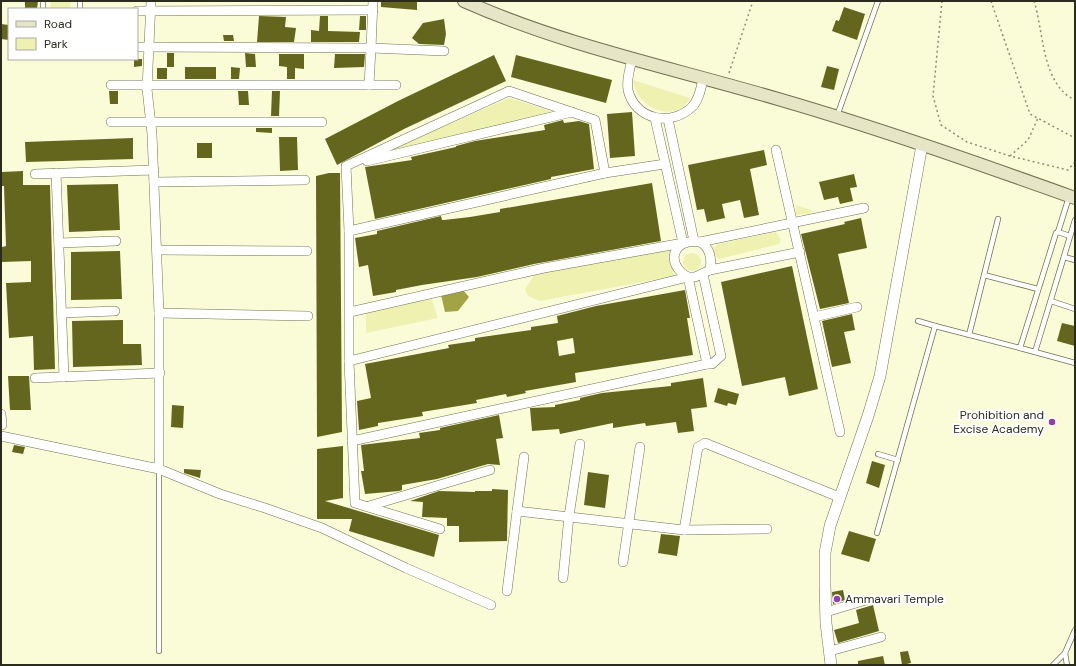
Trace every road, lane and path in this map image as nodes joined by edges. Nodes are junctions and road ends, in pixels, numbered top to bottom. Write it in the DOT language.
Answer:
graph roads {
  1 [pos="151,1"];
  2 [pos="464,1"];
  3 [pos="753,1"];
  4 [pos="878,1"];
  5 [pos="942,1"];
  6 [pos="991,1"];
  7 [pos="1034,1"];
  8 [pos="373,5"];
  9 [pos="138,11"];
  10 [pos="150,12"];
  11 [pos="149,46"];
  12 [pos="138,47"];
  13 [pos="371,48"];
  14 [pos="444,50"];
  15 [pos="632,59"];
  16 [pos="703,78"];
  17 [pos="111,84"];
  18 [pos="725,84"];
  19 [pos="369,85"];
  20 [pos="396,85"];
  21 [pos="148,86"];
  22 [pos="1075,100"];
  23 [pos="572,112"];
  24 [pos="837,117"];
  25 [pos="655,118"];
  26 [pos="1038,118"];
  27 [pos="668,119"];
  28 [pos="151,120"];
  29 [pos="111,122"];
  30 [pos="322,122"];
  31 [pos="1075,138"];
  32 [pos="922,145"];
  33 [pos="776,150"];
  34 [pos="1010,156"];
  35 [pos="1075,162"];
  36 [pos="665,164"];
  37 [pos="346,166"];
  38 [pos="154,170"];
  39 [pos="56,173"];
  40 [pos="605,173"];
  41 [pos="34,174"];
  42 [pos="304,180"];
  43 [pos="154,182"];
  44 [pos="1072,197"];
  45 [pos="864,208"];
  46 [pos="998,219"];
  47 [pos="1075,220"];
  48 [pos="793,222"];
  49 [pos="349,231"];
  50 [pos="1058,232"];
  51 [pos="1070,236"];
  52 [pos="116,241"];
  53 [pos="697,241"];
  54 [pos="59,243"];
  55 [pos="683,243"];
  56 [pos="157,250"];
  57 [pos="307,251"];
  58 [pos="800,252"];
  59 [pos="1064,256"];
  60 [pos="1075,260"];
  61 [pos="706,272"];
  62 [pos="984,275"];
  63 [pos="688,277"];
  64 [pos="1038,289"];
  65 [pos="1051,301"];
  66 [pos="857,307"];
  67 [pos="1075,309"];
  68 [pos="115,311"];
  69 [pos="350,312"];
  70 [pos="62,313"];
  71 [pos="160,313"];
  72 [pos="308,316"];
  73 [pos="814,317"];
  74 [pos="918,321"];
  75 [pos="935,326"];
  76 [pos="969,334"];
  77 [pos="1020,348"];
  78 [pos="1035,352"];
  79 [pos="349,361"];
  80 [pos="1075,363"];
  81 [pos="706,364"];
  82 [pos="160,373"];
  83 [pos="64,377"];
  84 [pos="35,378"];
  85 [pos="1,414"];
  86 [pos="2,425"];
  87 [pos="840,432"];
  88 [pos="1,436"];
  89 [pos="352,441"];
  90 [pos="580,444"];
  91 [pos="640,447"];
  92 [pos="878,454"];
  93 [pos="524,457"];
  94 [pos="898,460"];
  95 [pos="159,469"];
  96 [pos="490,470"];
  97 [pos="839,497"];
  98 [pos="369,506"];
  99 [pos="517,511"];
  100 [pos="569,516"];
  101 [pos="628,524"];
  102 [pos="440,529"];
  103 [pos="767,529"];
  104 [pos="684,530"];
  105 [pos="877,533"];
  106 [pos="623,562"];
  107 [pos="563,578"];
  108 [pos="507,591"];
  109 [pos="866,600"];
  110 [pos="491,604"];
  111 [pos="826,612"];
  112 [pos="1075,630"];
  113 [pos="881,637"];
  114 [pos="159,651"];
  115 [pos="830,651"];
  116 [pos="1065,653"];
  117 [pos="831,665"];
  118 [pos="1052,665"];
  119 [pos="1067,665"];
  1 -- 10 [label="street"];
  2 -- 15 [label="main road"];
  3 -- 18 [label="path"];
  4 -- 24 [label="lane"];
  5 -- 34 [label="path"];
  6 -- 26 [label="path"];
  7 -- 22 [label="path"];
  8 -- 10 [label="street"];
  8 -- 13 [label="street"];
  9 -- 10 [label="street"];
  10 -- 11 [label="street"];
  11 -- 12 [label="street"];
  11 -- 13 [label="street"];
  11 -- 21 [label="street"];
  13 -- 14 [label="street"];
  13 -- 19 [label="street"];
  15 -- 16 [label="main road"];
  15 -- 25 [label="street"];
  16 -- 18 [label="main road"];
  16 -- 27 [label="street"];
  17 -- 21 [label="street"];
  18 -- 24 [label="main road"];
  19 -- 20 [label="street"];
  19 -- 21 [label="street"];
  21 -- 28 [label="street"];
  23 -- 37 [label="street"];
  23 -- 37 [label="street"];
  23 -- 40 [label="street"];
  24 -- 32 [label="main road"];
  25 -- 27 [label="street"];
  25 -- 36 [label="street"];
  26 -- 31 [label="path"];
  26 -- 34 [label="path"];
  27 -- 53 [label="street"];
  28 -- 29 [label="street"];
  28 -- 30 [label="street"];
  28 -- 38 [label="street"];
  32 -- 44 [label="main road"];
  32 -- 97 [label="street"];
  33 -- 48 [label="street"];
  34 -- 35 [label="path"];
  36 -- 40 [label="street"];
  36 -- 55 [label="street"];
  37 -- 49 [label="street"];
  38 -- 39 [label="street"];
  38 -- 43 [label="street"];
  39 -- 41 [label="street"];
  39 -- 54 [label="street"];
  40 -- 49 [label="street"];
  42 -- 43 [label="street"];
  43 -- 56 [label="street"];
  44 -- 50 [label="lane"];
  45 -- 48 [label="street"];
  46 -- 62 [label="lane"];
  47 -- 51 [label="lane"];
  48 -- 53 [label="street"];
  48 -- 58 [label="street"];
  49 -- 69 [label="street"];
  50 -- 51 [label="lane"];
  50 -- 64 [label="lane"];
  51 -- 59 [label="lane"];
  52 -- 54 [label="street"];
  53 -- 55 [label="street"];
  53 -- 61 [label="street"];
  54 -- 70 [label="street"];
  55 -- 63 [label="street"];
  55 -- 69 [label="street"];
  56 -- 57 [label="street"];
  56 -- 71 [label="street"];
  58 -- 61 [label="street"];
  58 -- 73 [label="street"];
  59 -- 60 [label="lane"];
  59 -- 65 [label="lane"];
  61 -- 63 [label="street"];
  61 -- 81 [label="street"];
  62 -- 64 [label="lane"];
  62 -- 76 [label="lane"];
  63 -- 79 [label="street"];
  63 -- 81 [label="street"];
  64 -- 77 [label="lane"];
  65 -- 67 [label="lane"];
  65 -- 78 [label="lane"];
  66 -- 73 [label="street"];
  68 -- 70 [label="street"];
  69 -- 79 [label="street"];
  70 -- 83 [label="street"];
  71 -- 72 [label="street"];
  71 -- 82 [label="street"];
  73 -- 87 [label="street"];
  74 -- 75 [label="lane"];
  75 -- 76 [label="lane"];
  75 -- 94 [label="lane"];
  76 -- 77 [label="lane"];
  77 -- 78 [label="lane"];
  78 -- 80 [label="lane"];
  79 -- 89 [label="street"];
  81 -- 89 [label="street"];
  82 -- 83 [label="street"];
  82 -- 95 [label="street"];
  83 -- 84 [label="street"];
  85 -- 86 [label="street"];
  88 -- 95 [label="street"];
  89 -- 98 [label="street"];
  90 -- 100 [label="street"];
  91 -- 101 [label="street"];
  92 -- 94 [label="lane"];
  93 -- 99 [label="street"];
  94 -- 105 [label="lane"];
  95 -- 110 [label="street"];
  95 -- 114 [label="lane"];
  96 -- 98 [label="street"];
  97 -- 104 [label="street"];
  97 -- 111 [label="street"];
  98 -- 102 [label="street"];
  99 -- 100 [label="street"];
  99 -- 108 [label="street"];
  100 -- 101 [label="street"];
  100 -- 107 [label="street"];
  101 -- 104 [label="street"];
  101 -- 106 [label="street"];
  103 -- 104 [label="street"];
  109 -- 111 [label="street"];
  111 -- 115 [label="street"];
  112 -- 116 [label="lane"];
  113 -- 115 [label="street"];
  115 -- 117 [label="street"];
  116 -- 118 [label="lane"];
  116 -- 119 [label="lane"];
}
